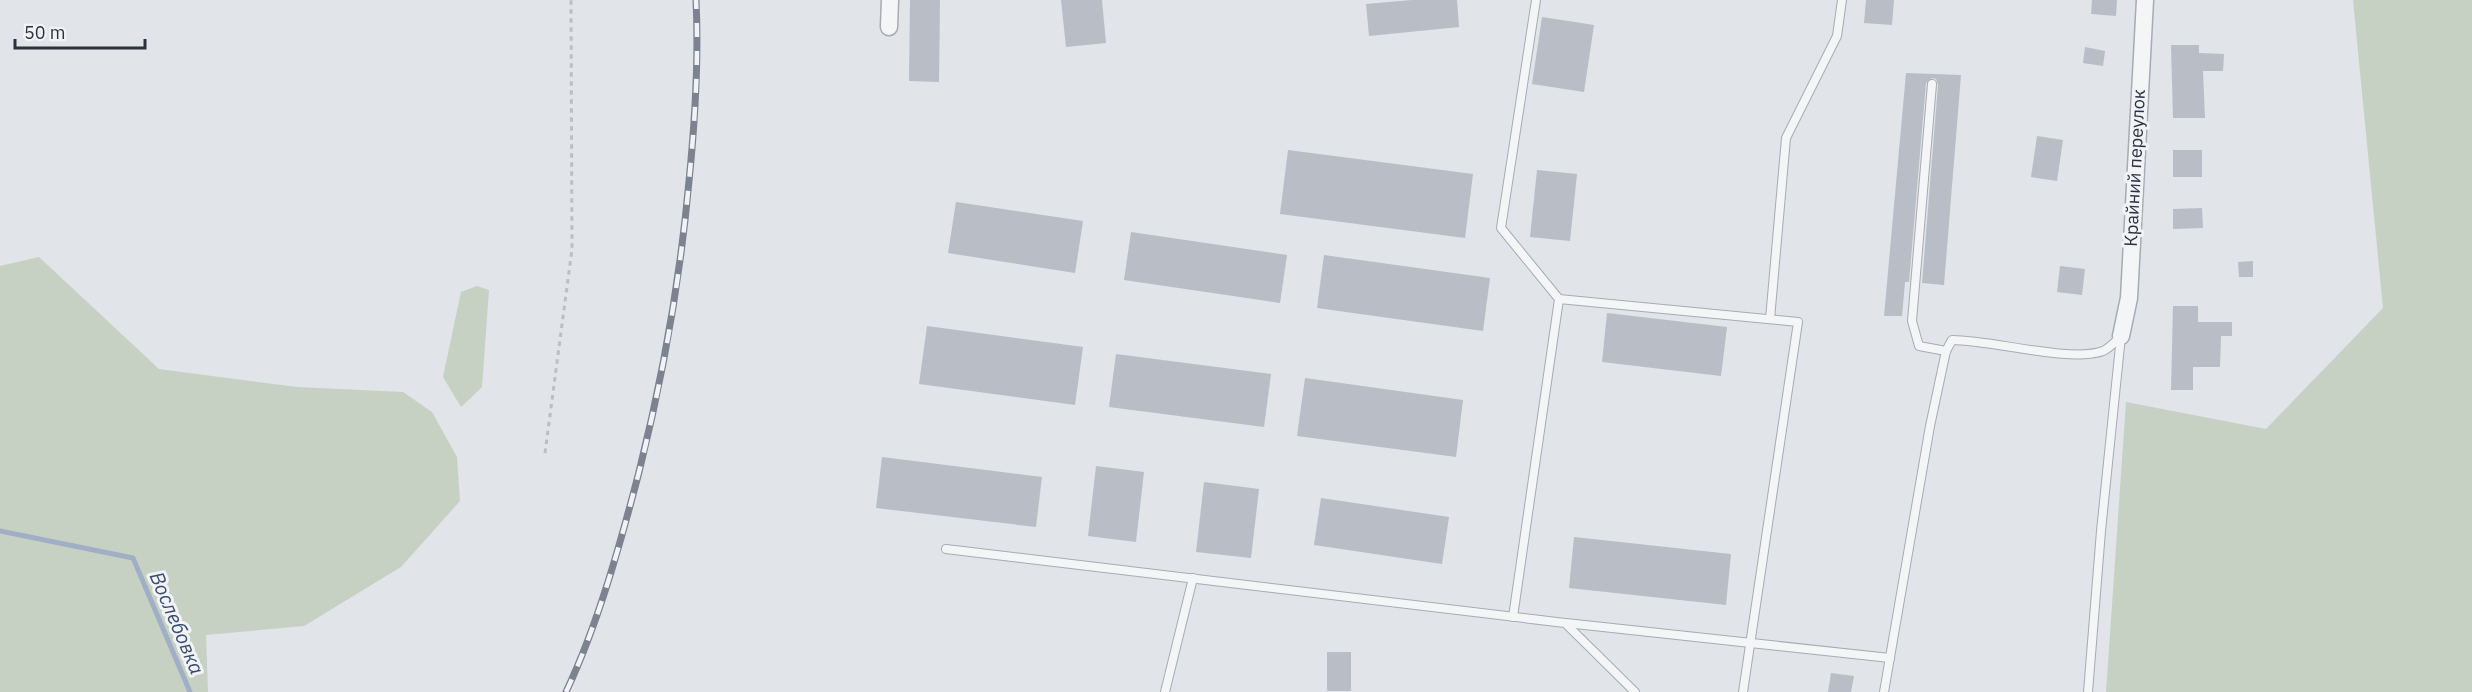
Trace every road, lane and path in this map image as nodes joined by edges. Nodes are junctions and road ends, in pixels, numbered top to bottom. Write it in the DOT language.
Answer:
graph roads {
  1 [pos="570,0"];
  2 [pos="890,0"];
  3 [pos="1536,0"];
  4 [pos="1842,0"];
  5 [pos="2145,0"];
  6 [pos="889,27"];
  7 [pos="1932,84"];
  8 [pos="1559,299"];
  9 [pos="1770,320"];
  10 [pos="2121,336"];
  11 [pos="1946,351"];
  12 [pos="545,453"];
  13 [pos="946,549"];
  14 [pos="1193,578"];
  15 [pos="1513,617"];
  16 [pos="1565,623"];
  17 [pos="1750,643"];
  18 [pos="1890,658"];
  19 [pos="1165,692"];
  20 [pos="1635,692"];
  21 [pos="1743,692"];
  22 [pos="1884,692"];
  23 [pos="2088,692"];
  1 -- 12 [label="path"];
  2 -- 6 [label="street"];
  3 -- 8 [label="lane"];
  4 -- 9 [label="lane"];
  5 -- 10 [label="street, Крайний переулок"];
  7 -- 11 [label="lane"];
  8 -- 9 [label="lane"];
  8 -- 15 [label="lane"];
  9 -- 17 [label="lane"];
  10 -- 11 [label="lane"];
  10 -- 23 [label="lane"];
  11 -- 18 [label="lane"];
  13 -- 14 [label="lane"];
  14 -- 15 [label="lane"];
  14 -- 19 [label="lane"];
  15 -- 16 [label="lane"];
  16 -- 17 [label="lane"];
  16 -- 20 [label="lane"];
  17 -- 18 [label="lane"];
  17 -- 21 [label="lane"];
  18 -- 22 [label="lane"];
}
